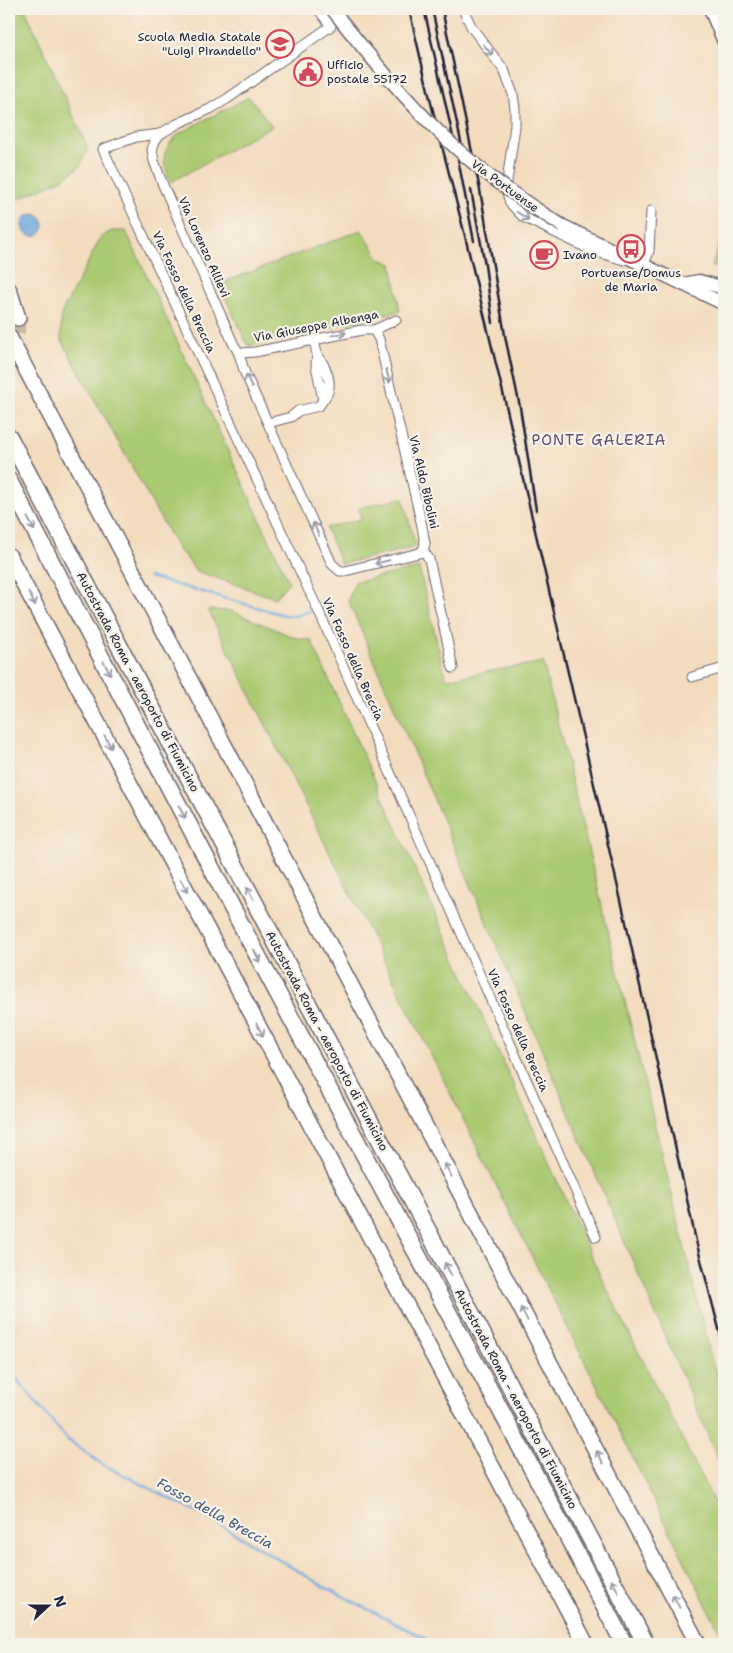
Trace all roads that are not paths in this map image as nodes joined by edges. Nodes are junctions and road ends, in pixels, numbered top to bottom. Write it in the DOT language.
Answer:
graph roads {
  1 [pos="318,9"];
  2 [pos="332,9"];
  3 [pos="463,9"];
  4 [pos="710,9"];
  5 [pos="724,42"];
  6 [pos="160,134"];
  7 [pos="651,211"];
  8 [pos="644,265"];
  9 [pos="683,284"];
  10 [pos="724,288"];
  11 [pos="9,290"];
  12 [pos="722,305"];
  13 [pos="18,318"];
  14 [pos="396,320"];
  15 [pos="374,330"];
  16 [pos="9,337"];
  17 [pos="314,339"];
  18 [pos="240,352"];
  19 [pos="268,423"];
  20 [pos="9,437"];
  21 [pos="9,480"];
  22 [pos="423,550"];
  23 [pos="9,556"];
  24 [pos="453,668"];
  25 [pos="724,668"];
  26 [pos="692,677"];
  27 [pos="596,1237"];
  28 [pos="586,1644"];
  29 [pos="624,1644"];
  30 [pos="646,1644"];
  31 [pos="698,1644"];
  1 -- 6 [label="street"];
  2 -- 8 [label="main road, Via Portuense, bridge"];
  3 -- 8 [label="street, one-way"];
  4 -- 5 [label="main road"];
  6 -- 18 [label="street, Via Lorenzo Allievi"];
  6 -- 27 [label="street, Via Fosso della Breccia"];
  7 -- 8 [label="street"];
  8 -- 9 [label="main road, Via Portuense"];
  9 -- 10 [label="main road"];
  9 -- 12 [label="main road, Via Portuense"];
  11 -- 13 [label="highway"];
  14 -- 15 [label="street, Via Giuseppe Albenga"];
  17 -- 15 [label="street, Via Giuseppe Albenga, one-way"];
  15 -- 22 [label="street, Via Aldo Bibolini, one-way"];
  31 -- 16 [label="highway, one-way"];
  17 -- 18 [label="street, Via Giuseppe Albenga"];
  17 -- 19 [label="street"];
  19 -- 18 [label="street, Via Lorenzo Allievi, one-way"];
  22 -- 19 [label="street, Via Lorenzo Allievi, one-way"];
  30 -- 20 [label="highway, Autostrada Roma - aeroporto di Fiumicino, one-way"];
  21 -- 29 [label="highway, Autostrada Roma - aeroporto di Fiumicino, one-way"];
  22 -- 24 [label="street, Via Aldo Bibolini"];
  23 -- 28 [label="highway, one-way"];
  25 -- 26 [label="street"];
}
